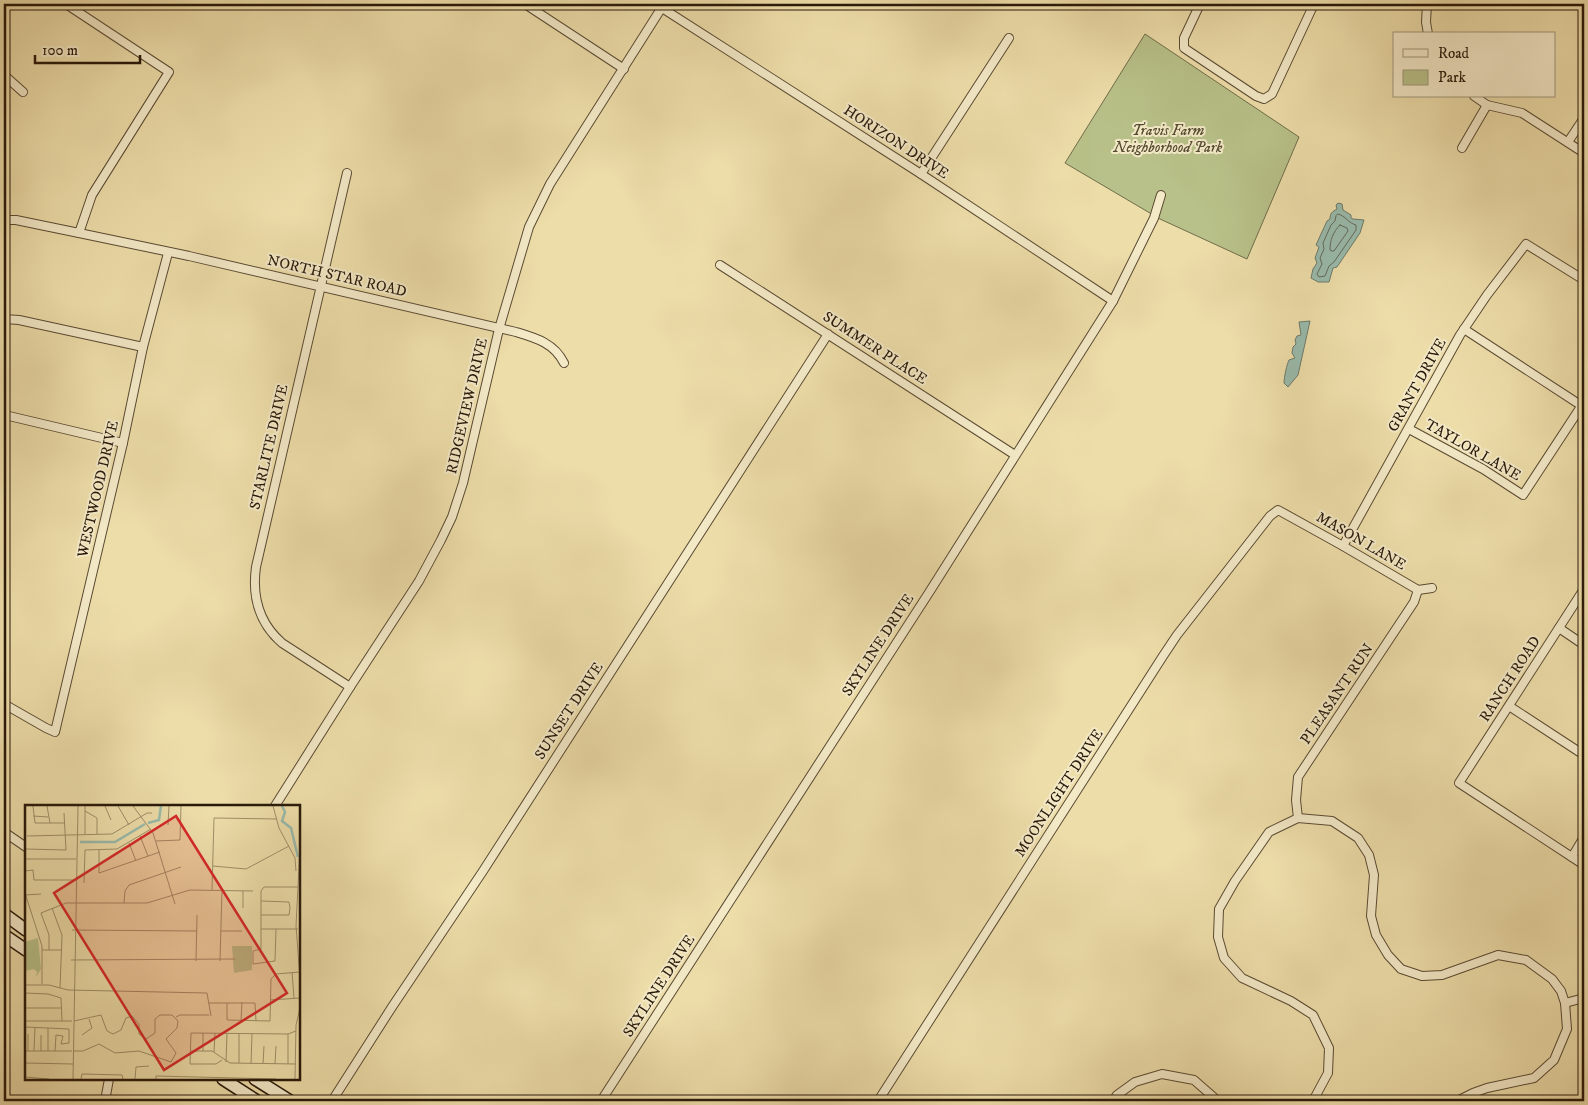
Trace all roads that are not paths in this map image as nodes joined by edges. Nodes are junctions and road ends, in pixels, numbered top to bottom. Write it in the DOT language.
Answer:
graph roads {
  1 [pos="66,4"];
  2 [pos="524,4"];
  3 [pos="1200,4"];
  4 [pos="1314,4"];
  5 [pos="1427,4"];
  6 [pos="663,6"];
  7 [pos="1428,32"];
  8 [pos="1009,38"];
  9 [pos="624,69"];
  10 [pos="4,75"];
  11 [pos="23,92"];
  12 [pos="1477,98"];
  13 [pos="1487,105"];
  14 [pos="1584,118"];
  15 [pos="1568,142"];
  16 [pos="1462,148"];
  17 [pos="1584,152"];
  18 [pos="347,173"];
  19 [pos="921,174"];
  20 [pos="1161,195"];
  21 [pos="4,220"];
  22 [pos="78,232"];
  23 [pos="168,253"];
  24 [pos="720,265"];
  25 [pos="1584,280"];
  26 [pos="321,286"];
  27 [pos="1113,301"];
  28 [pos="4,319"];
  29 [pos="499,329"];
  30 [pos="1464,329"];
  31 [pos="828,334"];
  32 [pos="143,347"];
  33 [pos="564,363"];
  34 [pos="1583,404"];
  35 [pos="4,416"];
  36 [pos="1409,429"];
  37 [pos="123,443"];
  38 [pos="1015,455"];
  39 [pos="1278,510"];
  40 [pos="1343,546"];
  41 [pos="1432,588"];
  42 [pos="1584,589"];
  43 [pos="1418,590"];
  44 [pos="1559,628"];
  45 [pos="1584,645"];
  46 [pos="350,687"];
  47 [pos="4,704"];
  48 [pos="1509,706"];
  49 [pos="1584,755"];
  50 [pos="276,805"];
  51 [pos="1298,818"];
  52 [pos="4,832"];
  53 [pos="1584,837"];
  54 [pos="25,846"];
  55 [pos="1572,857"];
  56 [pos="1584,865"];
  57 [pos="4,914"];
  58 [pos="25,929"];
  59 [pos="4,935"];
  60 [pos="25,949"];
  61 [pos="1584,998"];
  62 [pos="1565,1003"];
  63 [pos="109,1080"];
  64 [pos="225,1080"];
  65 [pos="257,1080"];
  66 [pos="105,1101"];
  67 [pos="257,1101"];
  68 [pos="290,1101"];
  69 [pos="332,1101"];
  70 [pos="601,1101"];
  71 [pos="878,1101"];
  72 [pos="1113,1101"];
  73 [pos="1218,1101"];
  74 [pos="1311,1101"];
  75 [pos="1457,1101"];
  1 -- 22 [label="street"];
  2 -- 9 [label="street"];
  3 -- 4 [label="street"];
  5 -- 7 [label="street"];
  6 -- 9 [label="street, RIDGEVIEW DRIVE"];
  6 -- 19 [label="street, HORIZON DRIVE"];
  8 -- 19 [label="street"];
  9 -- 29 [label="street, RIDGEVIEW DRIVE"];
  10 -- 11 [label="street"];
  12 -- 13 [label="street"];
  13 -- 15 [label="street"];
  13 -- 16 [label="street"];
  14 -- 15 [label="street"];
  15 -- 17 [label="street"];
  18 -- 26 [label="street, STARLITE DRIVE"];
  19 -- 27 [label="street, HORIZON DRIVE"];
  20 -- 27 [label="street, SKYLINE DRIVE"];
  21 -- 22 [label="street, NORTH STAR ROAD"];
  22 -- 23 [label="street, NORTH STAR ROAD"];
  23 -- 26 [label="street, NORTH STAR ROAD"];
  23 -- 32 [label="street, WESTWOOD DRIVE"];
  24 -- 31 [label="street, SUMMER PLACE"];
  25 -- 30 [label="street, GRANT DRIVE"];
  26 -- 29 [label="street, NORTH STAR ROAD"];
  26 -- 46 [label="street, STARLITE DRIVE"];
  27 -- 38 [label="street, SKYLINE DRIVE"];
  28 -- 32 [label="street"];
  29 -- 33 [label="street, NORTH STAR ROAD"];
  29 -- 46 [label="street, RIDGEVIEW DRIVE"];
  30 -- 34 [label="street"];
  30 -- 36 [label="street, GRANT DRIVE"];
  31 -- 38 [label="street, SUMMER PLACE"];
  31 -- 69 [label="street, SUNSET DRIVE"];
  32 -- 37 [label="street, WESTWOOD DRIVE"];
  34 -- 36 [label="street, TAYLOR LANE"];
  35 -- 37 [label="street"];
  36 -- 40 [label="street, GRANT DRIVE"];
  37 -- 47 [label="street, WESTWOOD DRIVE"];
  38 -- 70 [label="street, SKYLINE DRIVE"];
  39 -- 40 [label="street, MASON LANE"];
  39 -- 71 [label="street, MOONLIGHT DRIVE"];
  40 -- 43 [label="street, MASON LANE"];
  41 -- 43 [label="street"];
  42 -- 44 [label="street, RANCH ROAD"];
  43 -- 51 [label="street, PLEASANT RUN"];
  44 -- 45 [label="street"];
  44 -- 48 [label="street, RANCH ROAD"];
  46 -- 50 [label="street, RIDGEVIEW DRIVE"];
  48 -- 49 [label="street"];
  48 -- 55 [label="street, RANCH ROAD"];
  51 -- 62 [label="street"];
  51 -- 74 [label="street"];
  52 -- 54 [label="street"];
  53 -- 55 [label="street"];
  55 -- 56 [label="street"];
  57 -- 58 [label="main road"];
  59 -- 60 [label="main road"];
  61 -- 62 [label="street"];
  62 -- 75 [label="street"];
  63 -- 66 [label="street"];
  64 -- 67 [label="main road"];
  65 -- 68 [label="main road"];
  72 -- 73 [label="street"];
}
